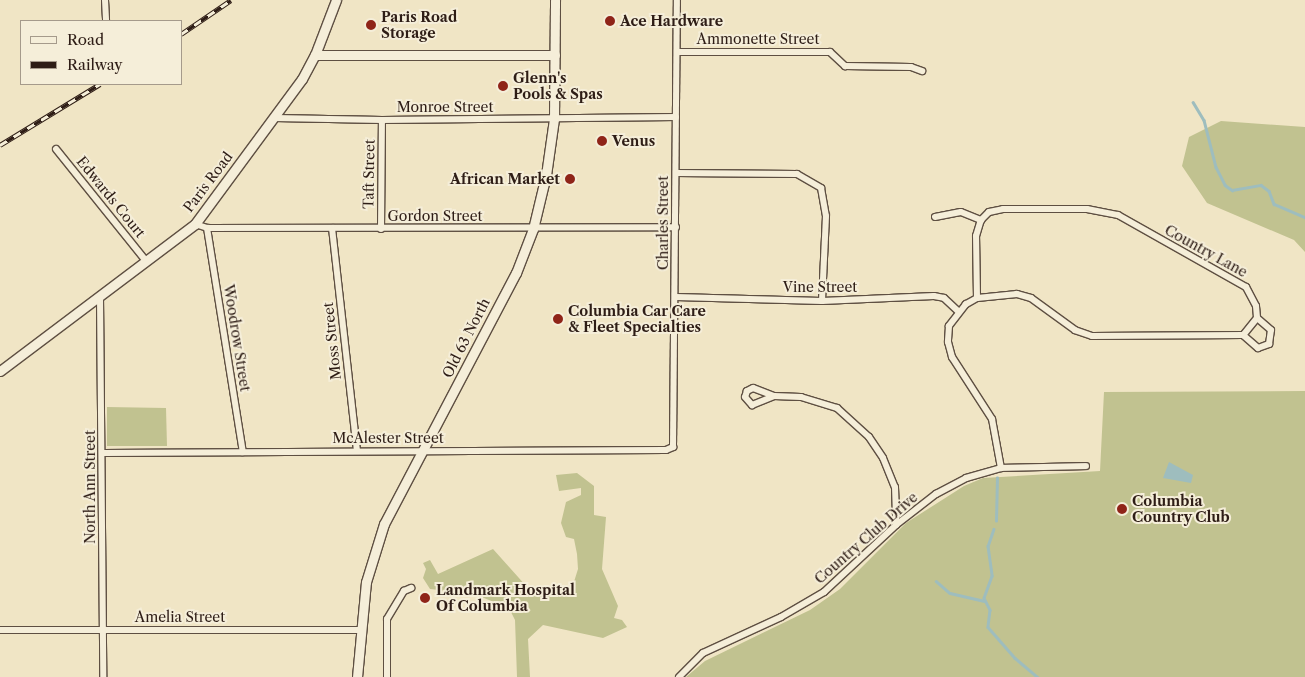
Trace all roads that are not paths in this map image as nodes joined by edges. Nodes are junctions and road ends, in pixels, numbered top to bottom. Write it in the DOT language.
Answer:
graph roads {
  1 [pos="105,0"];
  2 [pos="336,0"];
  3 [pos="555,0"];
  4 [pos="678,0"];
  5 [pos="106,20"];
  6 [pos="677,52"];
  7 [pos="315,55"];
  8 [pos="555,56"];
  9 [pos="922,71"];
  10 [pos="676,117"];
  11 [pos="275,118"];
  12 [pos="554,119"];
  13 [pos="382,120"];
  14 [pos="56,149"];
  15 [pos="676,173"];
  16 [pos="935,217"];
  17 [pos="981,220"];
  18 [pos="195,224"];
  19 [pos="676,227"];
  20 [pos="207,228"];
  21 [pos="332,228"];
  22 [pos="381,229"];
  23 [pos="533,229"];
  24 [pos="147,262"];
  25 [pos="100,296"];
  26 [pos="676,298"];
  27 [pos="977,298"];
  28 [pos="822,300"];
  29 [pos="958,311"];
  30 [pos="1257,318"];
  31 [pos="1242,335"];
  32 [pos="0,370"];
  33 [pos="774,396"];
  34 [pos="673,447"];
  35 [pos="357,450"];
  36 [pos="423,450"];
  37 [pos="244,452"];
  38 [pos="103,453"];
  39 [pos="1086,466"];
  40 [pos="1001,468"];
  41 [pos="896,525"];
  42 [pos="411,588"];
  43 [pos="103,629"];
  44 [pos="0,630"];
  45 [pos="359,630"];
  46 [pos="104,677"];
  47 [pos="357,677"];
  48 [pos="387,677"];
  49 [pos="678,677"];
  1 -- 5 [label="street"];
  2 -- 7 [label="main road, Paris Road"];
  3 -- 8 [label="main road, Old 63 North"];
  4 -- 6 [label="street, Charles Street"];
  6 -- 9 [label="street, Ammonette Street"];
  6 -- 10 [label="street, Charles Street"];
  7 -- 8 [label="main road"];
  7 -- 11 [label="main road, Paris Road"];
  8 -- 12 [label="main road, Old 63 North"];
  10 -- 12 [label="street, Monroe Street"];
  10 -- 15 [label="street, Charles Street"];
  11 -- 13 [label="street, Monroe Street"];
  11 -- 18 [label="main road, Paris Road"];
  12 -- 13 [label="street, Monroe Street"];
  12 -- 23 [label="main road, Old 63 North"];
  13 -- 22 [label="street, Taft Street"];
  14 -- 24 [label="street, Edwards Court"];
  15 -- 19 [label="street, Charles Street"];
  15 -- 28 [label="street"];
  16 -- 17 [label="street"];
  17 -- 27 [label="street"];
  17 -- 30 [label="street, Country Lane"];
  18 -- 20 [label="street, Gordon Street"];
  18 -- 24 [label="main road, Paris Road"];
  19 -- 23 [label="street, Gordon Street"];
  19 -- 26 [label="street, Charles Street"];
  20 -- 21 [label="street, Gordon Street"];
  20 -- 37 [label="street, Woodrow Street"];
  21 -- 22 [label="street, Gordon Street"];
  21 -- 35 [label="street, Moss Street"];
  22 -- 23 [label="street, Gordon Street"];
  23 -- 36 [label="main road, Old 63 North"];
  24 -- 25 [label="main road, Paris Road"];
  25 -- 32 [label="main road, Paris Road"];
  25 -- 38 [label="street, North Ann Street"];
  26 -- 28 [label="street, Vine Street"];
  26 -- 34 [label="street, Charles Street"];
  27 -- 29 [label="street"];
  27 -- 31 [label="street"];
  28 -- 29 [label="street, Vine Street"];
  29 -- 40 [label="street"];
  30 -- 31 [label="street"];
  30 -- 31 [label="street"];
  33 -- 41 [label="street"];
  34 -- 36 [label="street, McAlester Street"];
  35 -- 36 [label="street, McAlester Street"];
  35 -- 37 [label="street, McAlester Street"];
  36 -- 45 [label="main road, Old 63 North"];
  37 -- 38 [label="street, McAlester Street"];
  38 -- 43 [label="street, North Ann Street"];
  39 -- 40 [label="street, Country Club Drive"];
  40 -- 41 [label="street, Country Club Drive"];
  41 -- 49 [label="street, Country Club Drive"];
  42 -- 48 [label="street"];
  43 -- 44 [label="street, Amelia Street"];
  43 -- 45 [label="street, Amelia Street"];
  43 -- 46 [label="street, North Ann Street"];
  45 -- 47 [label="main road, Old 63 North"];
}
